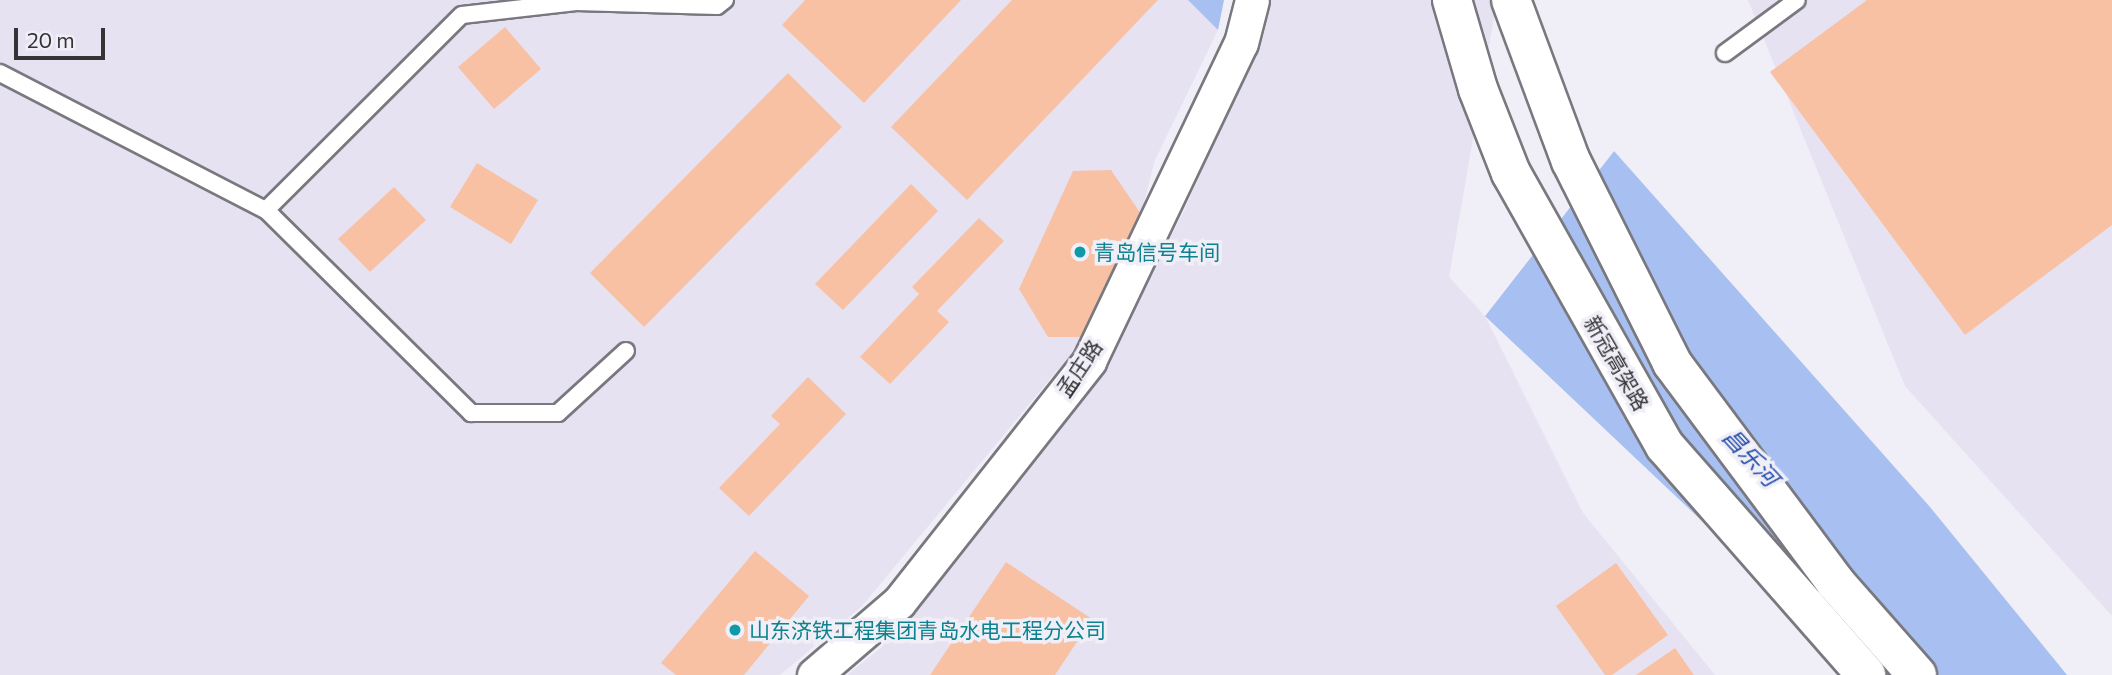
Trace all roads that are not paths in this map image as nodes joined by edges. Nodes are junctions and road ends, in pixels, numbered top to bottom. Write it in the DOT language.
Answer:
graph roads {
  1 [pos="725,0"];
  2 [pos="1252,0"];
  3 [pos="1452,0"];
  4 [pos="1511,0"];
  5 [pos="1797,0"];
  6 [pos="1725,53"];
  7 [pos="0,73"];
  8 [pos="265,210"];
  9 [pos="626,351"];
  10 [pos="814,675"];
  11 [pos="1866,675"];
  12 [pos="1917,675"];
  1 -- 8 [label="lane"];
  2 -- 10 [label="street, 孟庄路"];
  3 -- 11 [label="highway, 新冠高架路"];
  4 -- 12 [label="highway"];
  5 -- 6 [label="lane"];
  7 -- 8 [label="lane"];
  8 -- 9 [label="lane"];
}
